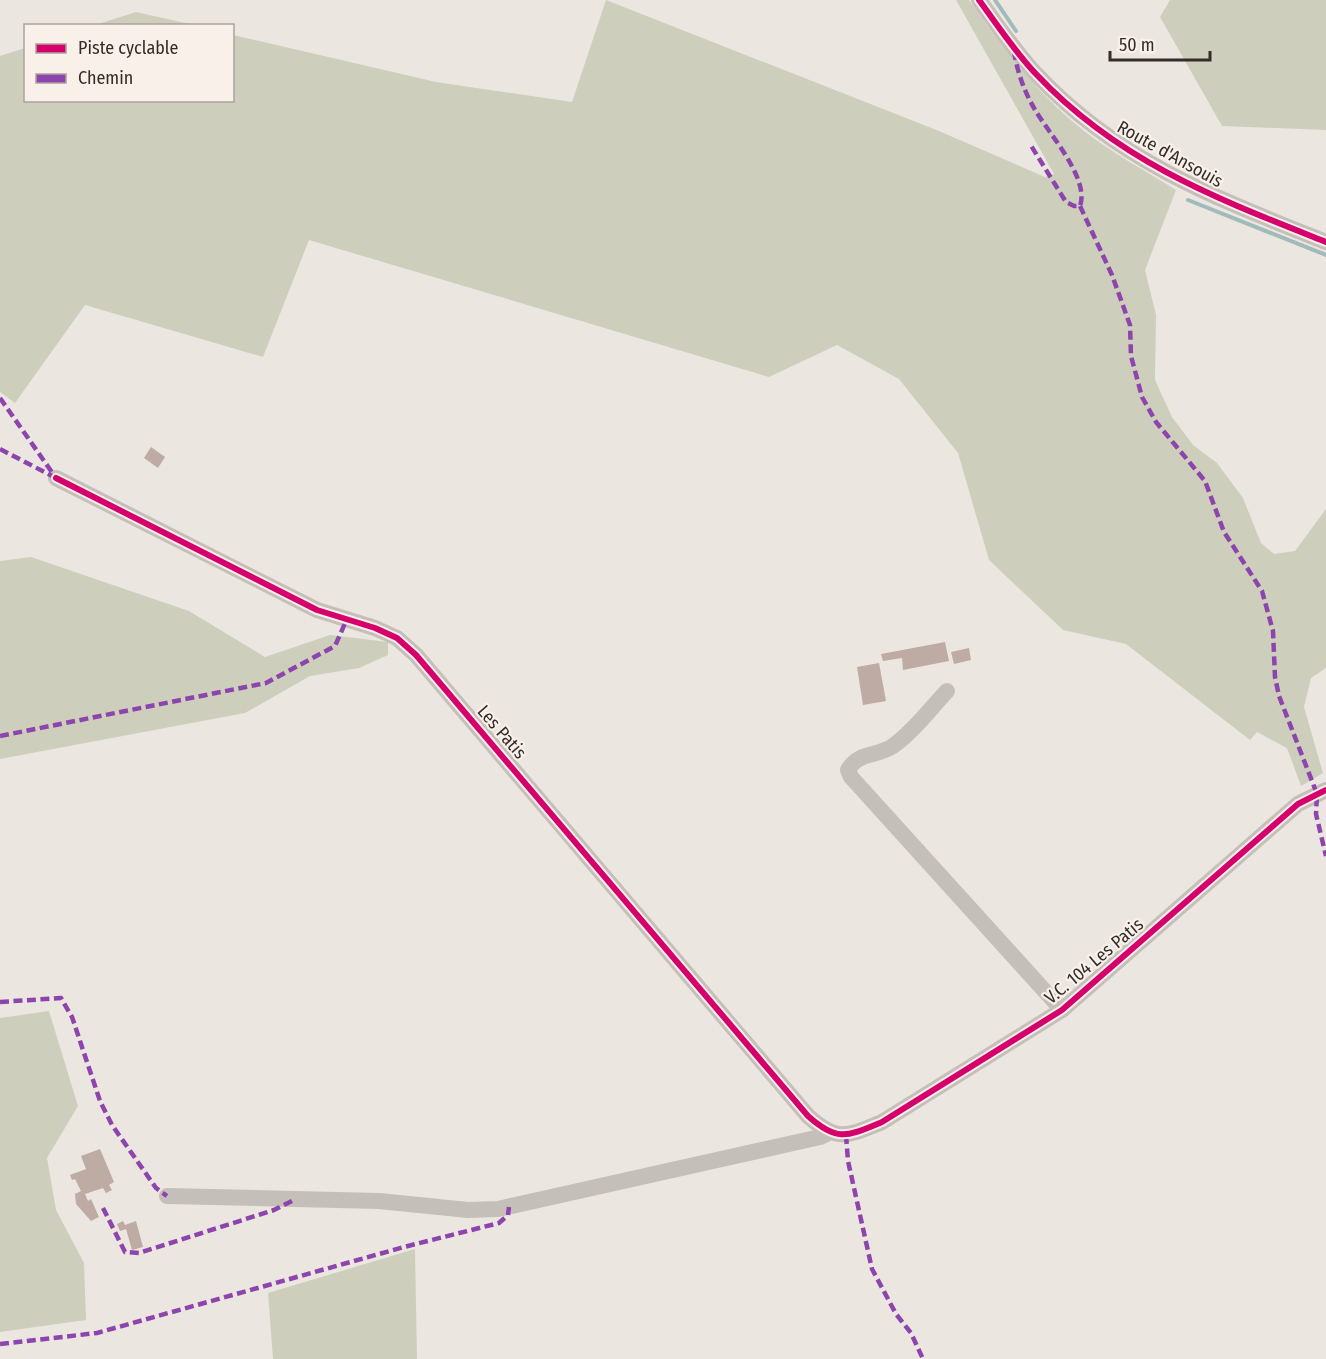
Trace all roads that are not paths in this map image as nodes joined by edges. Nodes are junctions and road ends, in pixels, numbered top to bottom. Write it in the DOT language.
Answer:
graph roads {
  1 [pos="979,0"];
  2 [pos="1326,242"];
  3 [pos="57,478"];
  4 [pos="948,691"];
  5 [pos="1326,790"];
  6 [pos="1062,1010"];
  7 [pos="828,1132"];
  8 [pos="167,1196"];
  1 -- 2 [label="street, Route d'Ansouis"];
  3 -- 7 [label="street, Les Patis"];
  4 -- 6 [label="street"];
  5 -- 6 [label="street, V.C. 104 Les Patis"];
  6 -- 7 [label="street, V.C. 104 Les Patis"];
  7 -- 8 [label="street, V.C. 104 Les Patis"];
}
